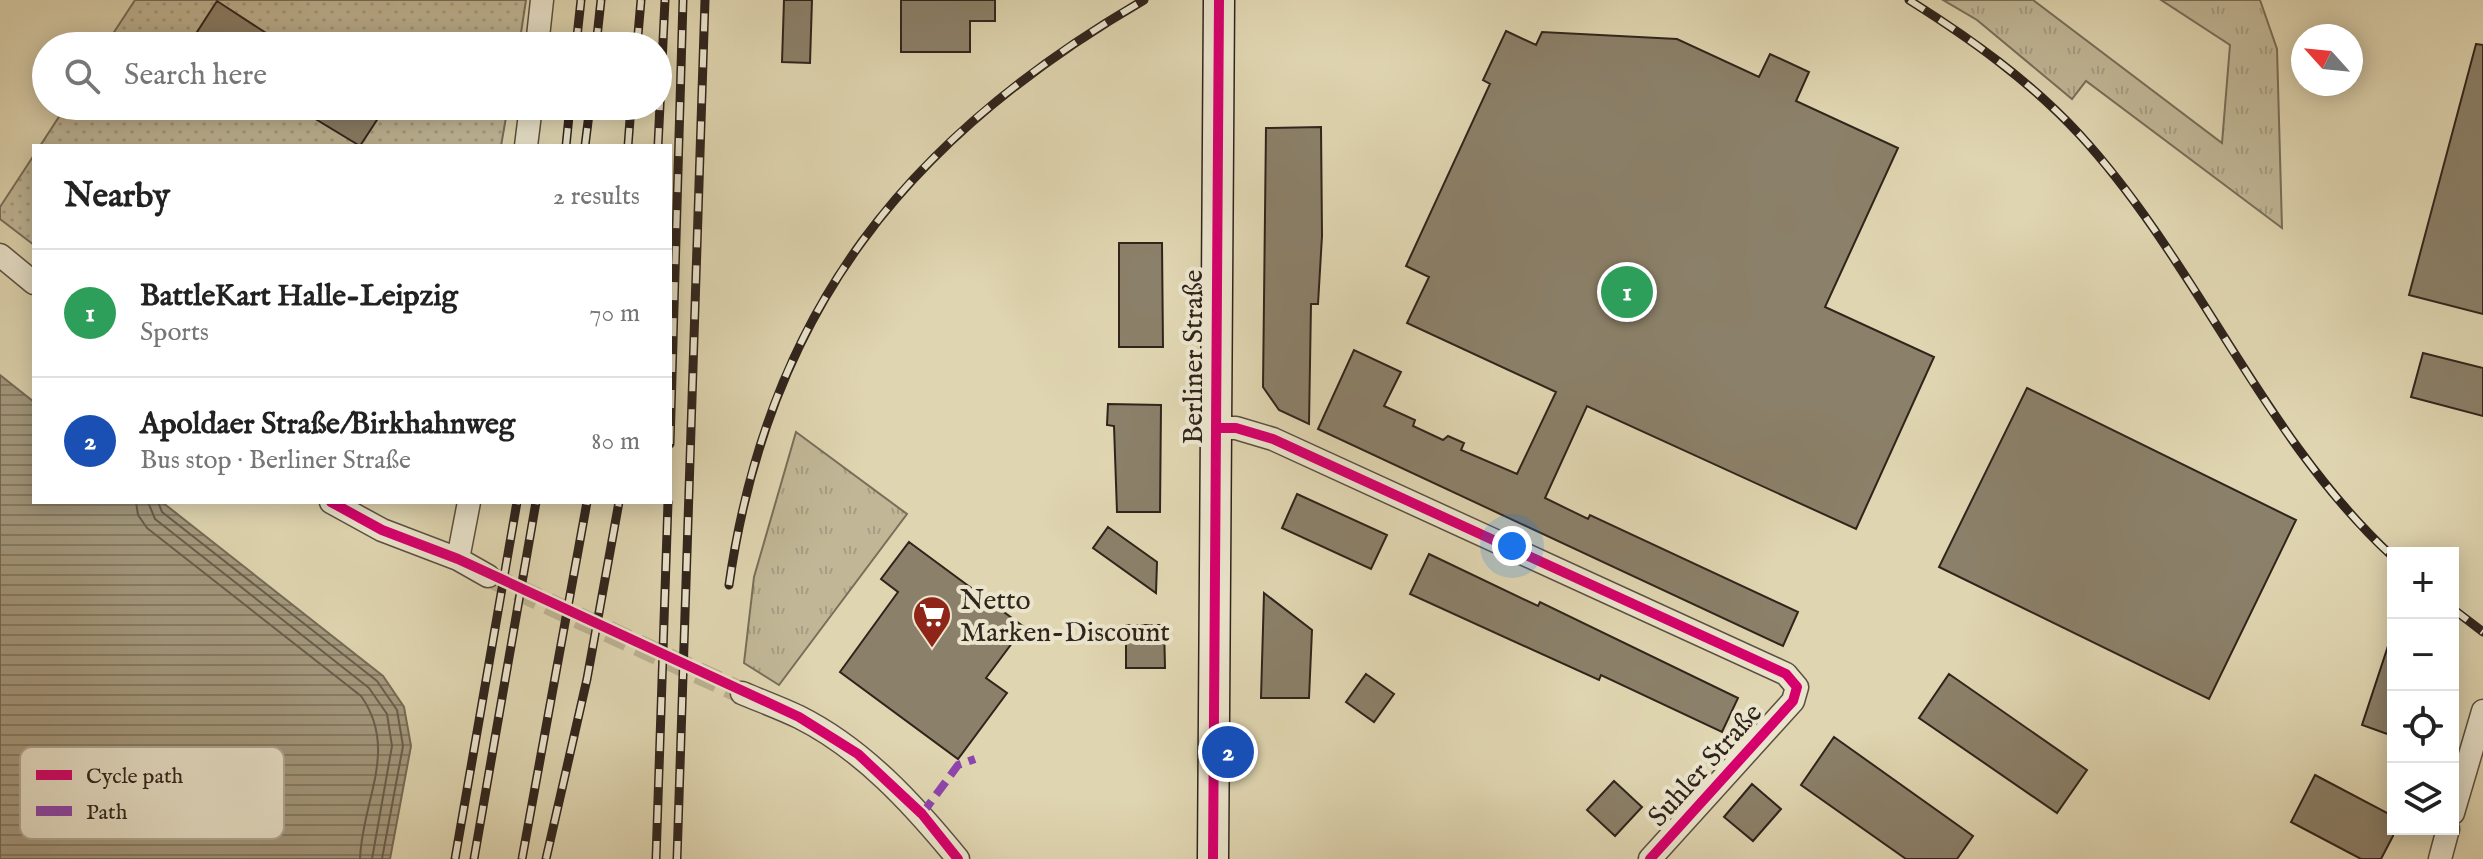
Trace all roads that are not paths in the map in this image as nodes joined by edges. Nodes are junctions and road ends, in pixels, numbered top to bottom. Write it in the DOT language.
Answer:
graph roads {
  1 [pos="542,0"];
  2 [pos="1219,0"];
  3 [pos="539,32"];
  4 [pos="529,120"];
  5 [pos="526,144"];
  6 [pos="0,255"];
  7 [pos="32,281"];
  8 [pos="1216,428"];
  9 [pos="335,504"];
  10 [pos="469,504"];
  11 [pos="458,559"];
  12 [pos="488,576"];
  13 [pos="742,693"];
  14 [pos="2483,711"];
  15 [pos="2459,793"];
  16 [pos="2446,835"];
  17 [pos="958,859"];
  18 [pos="1213,859"];
  19 [pos="1650,859"];
  20 [pos="2440,859"];
  1 -- 3 [label="street"];
  2 -- 8 [label="street, Berliner Straße"];
  4 -- 5 [label="street"];
  6 -- 7 [label="street"];
  8 -- 18 [label="street, Berliner Straße"];
  8 -- 19 [label="street, Suhler Straße"];
  9 -- 11 [label="street"];
  10 -- 11 [label="street"];
  11 -- 12 [label="street"];
  13 -- 17 [label="street"];
  14 -- 15 [label="street"];
  16 -- 20 [label="street"];
}
